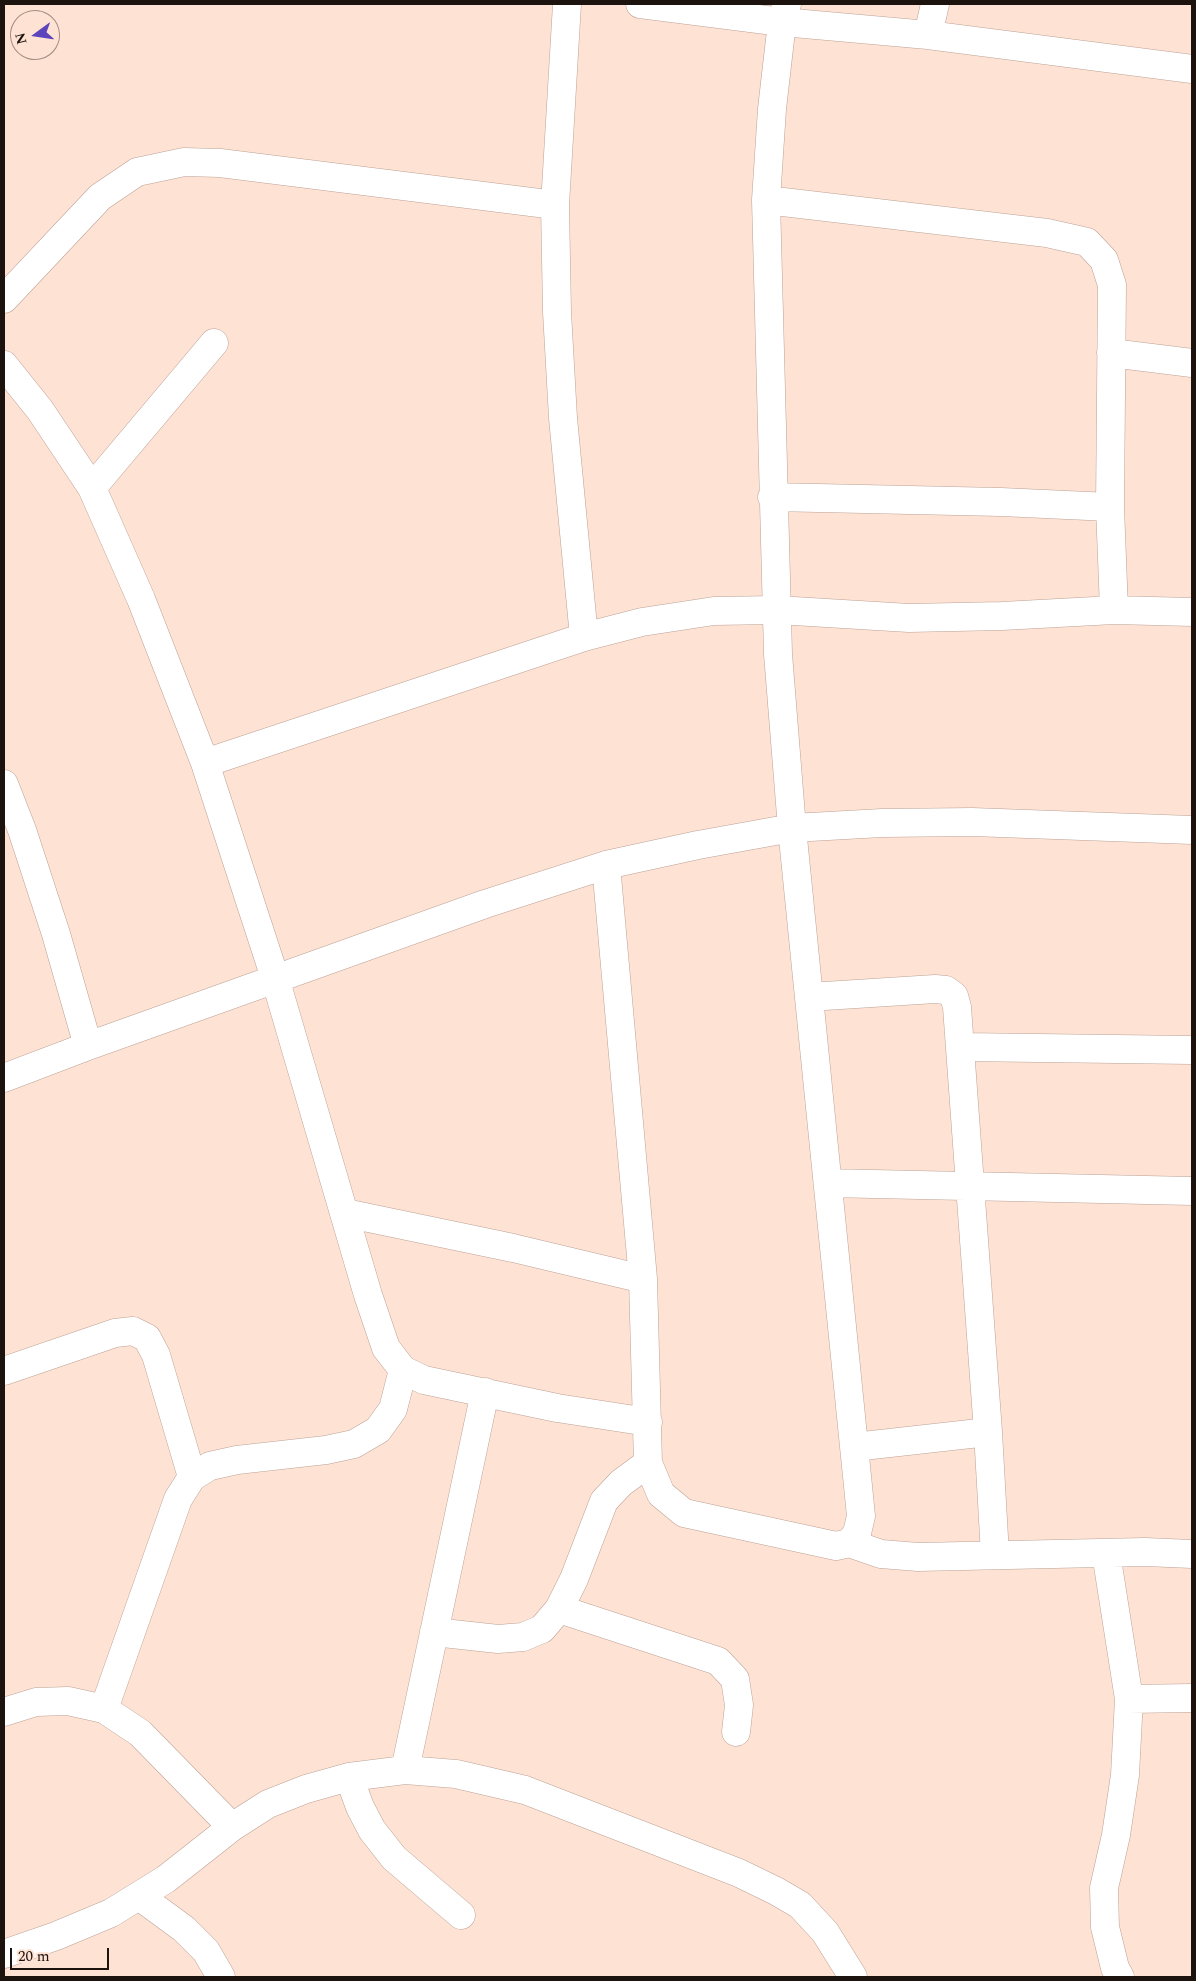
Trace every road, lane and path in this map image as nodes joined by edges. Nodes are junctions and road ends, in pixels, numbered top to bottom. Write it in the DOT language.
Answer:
graph roads {
  1 [pos="567,4"];
  2 [pos="640,4"];
  3 [pos="935,4"];
  4 [pos="784,13"];
  5 [pos="928,35"];
  6 [pos="1192,69"];
  7 [pos="766,200"];
  8 [pos="555,205"];
  9 [pos="4,299"];
  10 [pos="214,343"];
  11 [pos="1111,353"];
  12 [pos="1192,362"];
  13 [pos="4,365"];
  14 [pos="92,488"];
  15 [pos="772,497"];
  16 [pos="1110,507"];
  17 [pos="777,610"];
  18 [pos="1114,610"];
  19 [pos="1192,612"];
  20 [pos="584,637"];
  21 [pos="205,763"];
  22 [pos="4,784"];
  23 [pos="792,828"];
  24 [pos="1192,830"];
  25 [pos="13,833"];
  26 [pos="606,865"];
  27 [pos="275,978"];
  28 [pos="809,997"];
  29 [pos="88,1046"];
  30 [pos="961,1047"];
  31 [pos="1192,1050"];
  32 [pos="4,1078"];
  33 [pos="828,1183"];
  34 [pos="970,1188"];
  35 [pos="1192,1191"];
  36 [pos="345,1214"];
  37 [pos="643,1279"];
  38 [pos="402,1370"];
  39 [pos="4,1371"];
  40 [pos="485,1392"];
  41 [pos="648,1422"];
  42 [pos="988,1432"];
  43 [pos="854,1447"];
  44 [pos="648,1463"];
  45 [pos="192,1477"];
  46 [pos="849,1543"];
  47 [pos="1106,1554"];
  48 [pos="1192,1554"];
  49 [pos="995,1555"];
  50 [pos="559,1609"];
  51 [pos="434,1632"];
  52 [pos="1192,1698"];
  53 [pos="1129,1699"];
  54 [pos="104,1710"];
  55 [pos="4,1712"];
  56 [pos="736,1732"];
  57 [pos="405,1770"];
  58 [pos="349,1777"];
  59 [pos="232,1827"];
  60 [pos="139,1896"];
  61 [pos="461,1915"];
  62 [pos="4,1954"];
  63 [pos="221,1977"];
  64 [pos="853,1977"];
  65 [pos="1120,1977"];
  1 -- 8 [label="street"];
  2 -- 4 [label="street"];
  3 -- 5 [label="street"];
  4 -- 5 [label="street"];
  4 -- 7 [label="street"];
  5 -- 6 [label="street"];
  7 -- 11 [label="street"];
  7 -- 15 [label="street"];
  8 -- 9 [label="street"];
  8 -- 20 [label="street"];
  10 -- 14 [label="street"];
  11 -- 12 [label="street"];
  11 -- 16 [label="street"];
  13 -- 14 [label="street"];
  14 -- 21 [label="street"];
  15 -- 16 [label="street"];
  15 -- 17 [label="street"];
  16 -- 18 [label="street"];
  17 -- 18 [label="street"];
  17 -- 20 [label="street"];
  17 -- 23 [label="street"];
  18 -- 19 [label="street"];
  20 -- 21 [label="street"];
  21 -- 27 [label="street"];
  22 -- 25 [label="street"];
  23 -- 24 [label="street"];
  23 -- 26 [label="street"];
  23 -- 28 [label="street"];
  25 -- 29 [label="street"];
  26 -- 27 [label="street"];
  26 -- 37 [label="street"];
  27 -- 29 [label="street"];
  27 -- 36 [label="street"];
  28 -- 30 [label="street"];
  28 -- 33 [label="street"];
  29 -- 32 [label="street"];
  30 -- 31 [label="street"];
  30 -- 34 [label="street"];
  33 -- 34 [label="street"];
  33 -- 43 [label="street"];
  34 -- 35 [label="street"];
  34 -- 42 [label="street"];
  36 -- 37 [label="street"];
  36 -- 38 [label="street"];
  37 -- 41 [label="street"];
  38 -- 40 [label="street"];
  38 -- 45 [label="street"];
  39 -- 45 [label="street"];
  40 -- 41 [label="street"];
  40 -- 51 [label="street"];
  41 -- 44 [label="street"];
  42 -- 43 [label="street"];
  42 -- 49 [label="street"];
  43 -- 46 [label="street"];
  44 -- 46 [label="street"];
  44 -- 50 [label="street"];
  45 -- 54 [label="street"];
  46 -- 49 [label="street"];
  47 -- 48 [label="street"];
  47 -- 49 [label="street"];
  47 -- 53 [label="street"];
  50 -- 51 [label="street"];
  50 -- 56 [label="street"];
  51 -- 57 [label="street"];
  52 -- 53 [label="street"];
  53 -- 65 [label="street"];
  54 -- 55 [label="street"];
  54 -- 59 [label="street"];
  57 -- 58 [label="street"];
  57 -- 64 [label="street"];
  58 -- 59 [label="street"];
  58 -- 61 [label="street"];
  59 -- 60 [label="street"];
  60 -- 62 [label="street"];
  60 -- 63 [label="street"];
}
